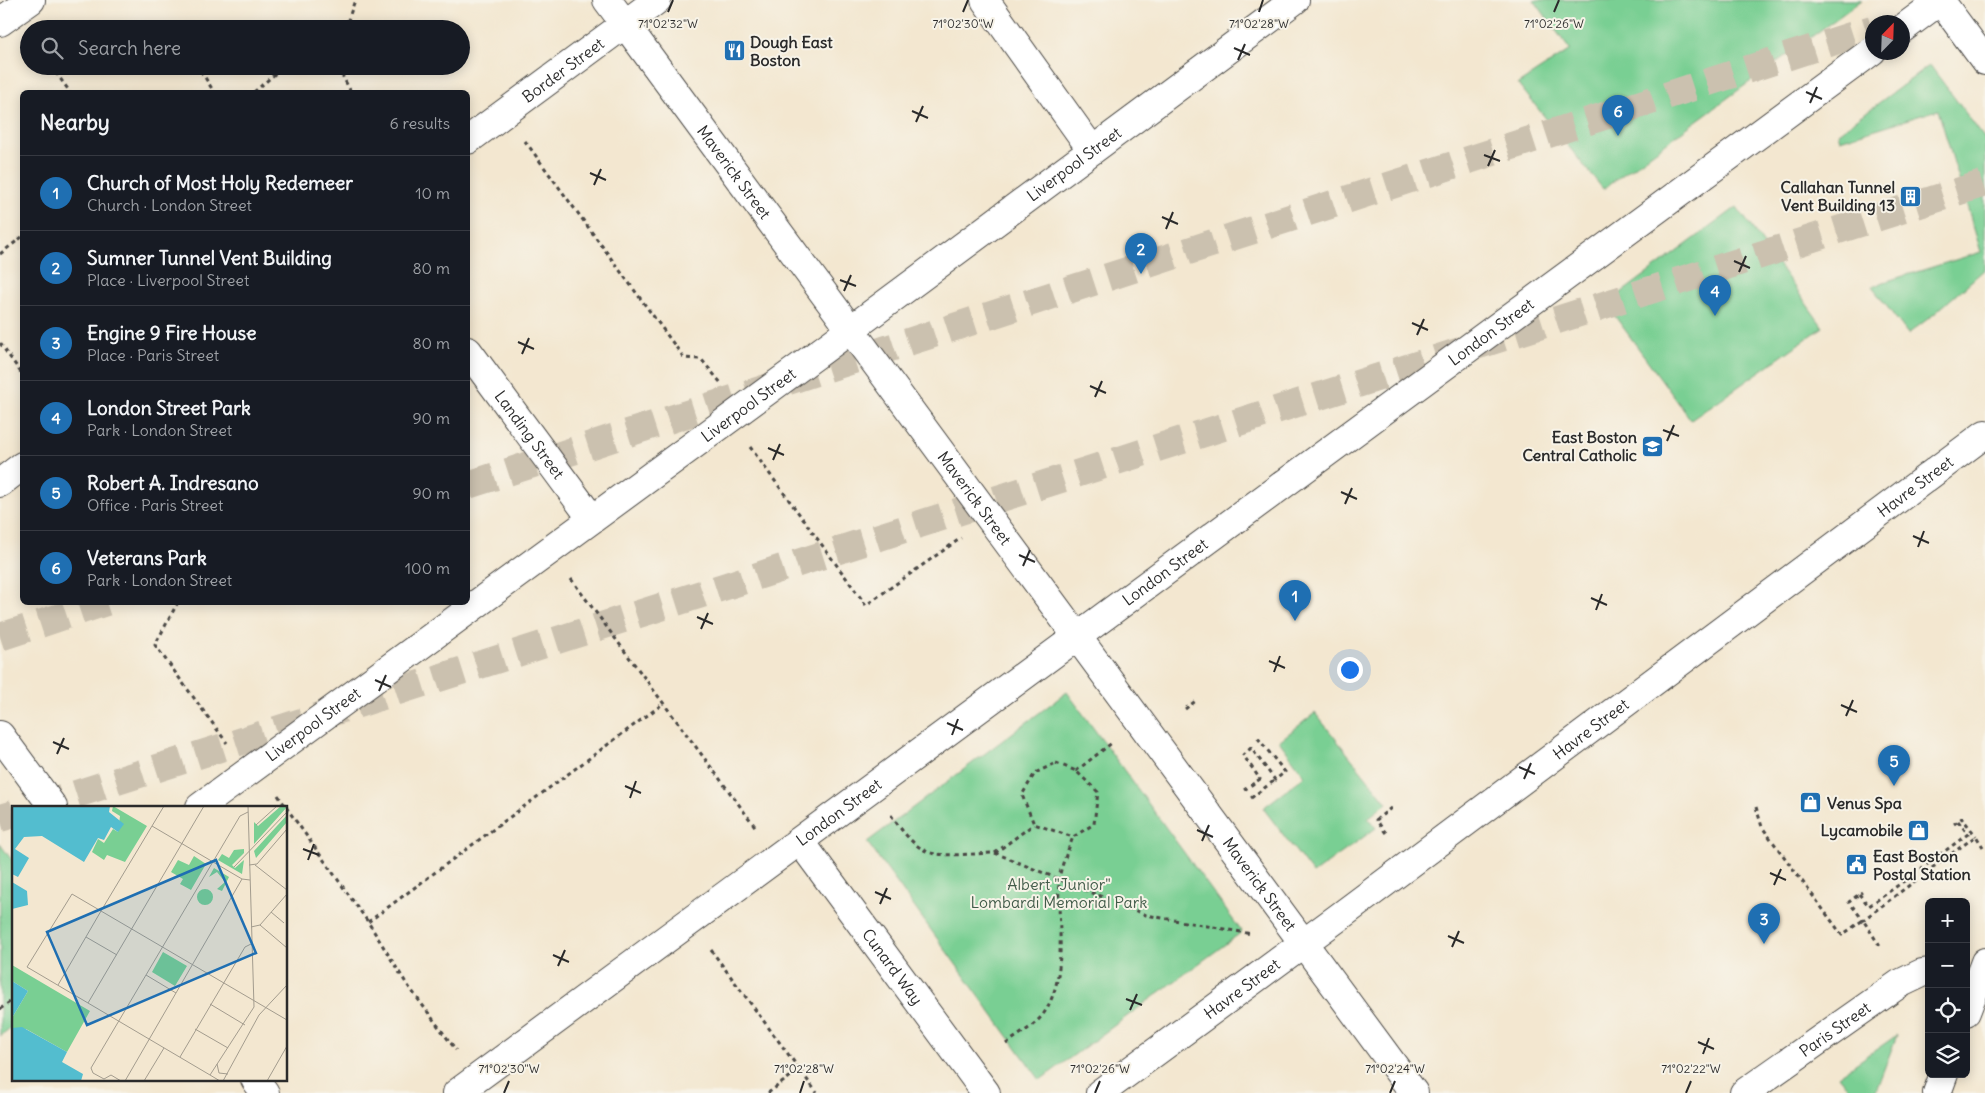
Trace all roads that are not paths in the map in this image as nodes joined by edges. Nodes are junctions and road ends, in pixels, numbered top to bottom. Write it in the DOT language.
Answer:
graph roads {
  1 [pos="31,0"];
  2 [pos="607,0"];
  3 [pos="657,0"];
  4 [pos="986,0"];
  5 [pos="1295,0"];
  6 [pos="1940,0"];
  7 [pos="0,22"];
  8 [pos="1910,23"];
  9 [pos="625,24"];
  10 [pos="1865,56"];
  11 [pos="1985,61"];
  12 [pos="470,139"];
  13 [pos="1092,150"];
  14 [pos="850,329"];
  15 [pos="470,354"];
  16 [pos="1985,434"];
  17 [pos="20,468"];
  18 [pos="0,483"];
  19 [pos="592,519"];
  20 [pos="1078,637"];
  21 [pos="0,735"];
  22 [pos="52,806"];
  23 [pos="201,806"];
  24 [pos="800,841"];
  25 [pos="1304,943"];
  26 [pos="1925,973"];
  27 [pos="1976,973"];
  28 [pos="1970,996"];
  29 [pos="1943,1078"];
  30 [pos="256,1080"];
  31 [pos="265,1093"];
  32 [pos="456,1093"];
  33 [pos="986,1093"];
  34 [pos="1100,1093"];
  35 [pos="1414,1093"];
  36 [pos="1744,1093"];
  37 [pos="1937,1093"];
  1 -- 7 [label="street"];
  2 -- 9 [label="street, Maverick Street"];
  3 -- 9 [label="street, Border Street"];
  4 -- 13 [label="street"];
  5 -- 13 [label="street, Liverpool Street"];
  6 -- 8 [label="street"];
  6 -- 11 [label="street"];
  9 -- 12 [label="street, Border Street"];
  9 -- 14 [label="street, Maverick Street"];
  10 -- 20 [label="street, London Street"];
  13 -- 14 [label="street, Liverpool Street"];
  14 -- 19 [label="street, Liverpool Street"];
  14 -- 20 [label="street, Maverick Street"];
  15 -- 19 [label="street, Landing Street"];
  16 -- 25 [label="street, Havre Street"];
  17 -- 18 [label="street"];
  19 -- 23 [label="street, Liverpool Street"];
  20 -- 24 [label="street, London Street"];
  20 -- 25 [label="street, Maverick Street"];
  21 -- 22 [label="street"];
  24 -- 32 [label="street, London Street"];
  24 -- 33 [label="street, Cunard Way"];
  25 -- 34 [label="street, Havre Street"];
  25 -- 35 [label="street, Maverick Street"];
  26 -- 36 [label="street, Paris Street"];
  27 -- 28 [label="street"];
  29 -- 37 [label="street"];
  30 -- 31 [label="street"];
}
